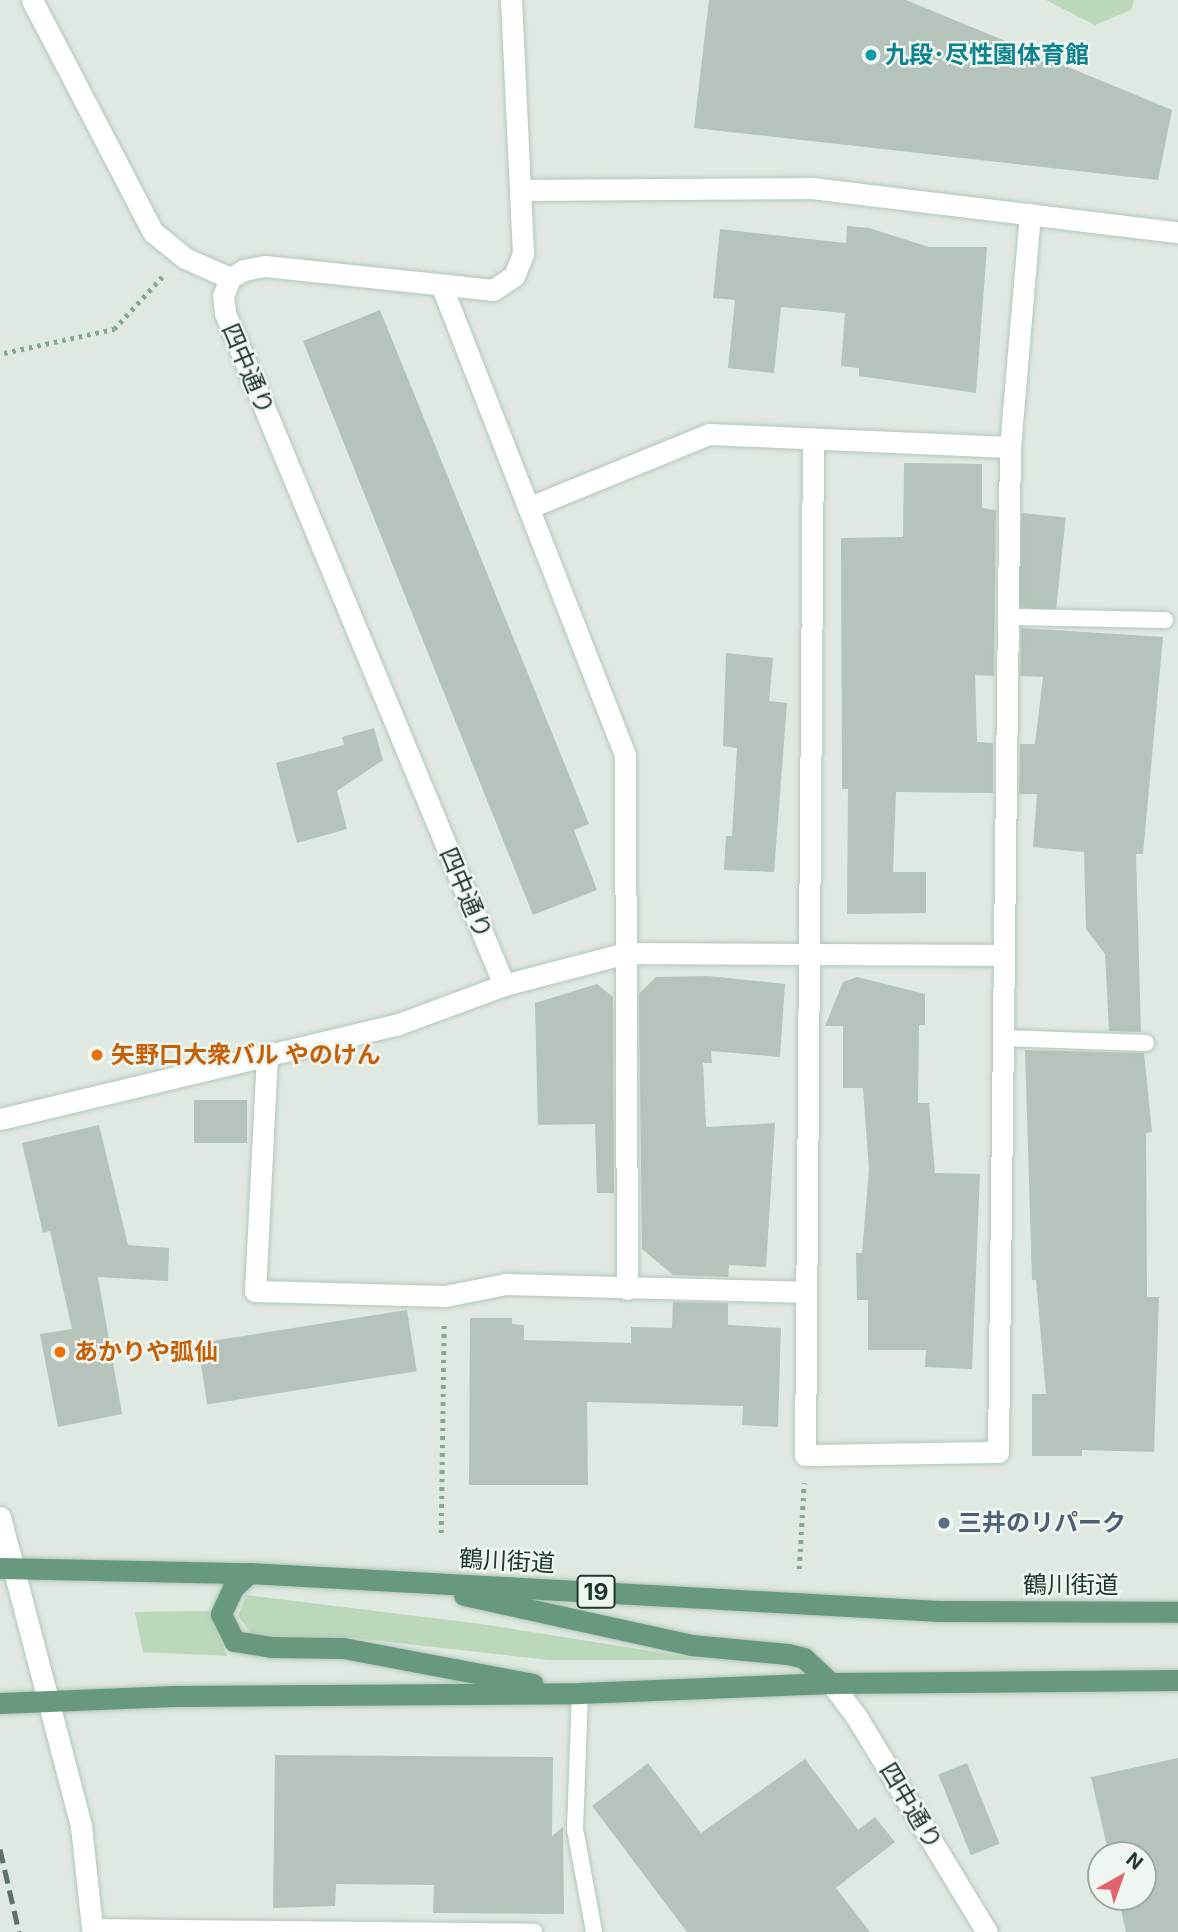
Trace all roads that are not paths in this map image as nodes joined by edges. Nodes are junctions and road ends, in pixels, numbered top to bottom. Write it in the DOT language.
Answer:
graph roads {
  1 [pos="32,0"];
  2 [pos="510,0"];
  3 [pos="521,190"];
  4 [pos="1030,214"];
  5 [pos="1178,232"];
  6 [pos="230,278"];
  7 [pos="442,287"];
  8 [pos="813,440"];
  9 [pos="1010,447"];
  10 [pos="530,507"];
  11 [pos="1010,617"];
  12 [pos="1165,620"];
  13 [pos="808,951"];
  14 [pos="626,953"];
  15 [pos="1004,955"];
  16 [pos="504,985"];
  17 [pos="1002,1038"];
  18 [pos="1146,1043"];
  19 [pos="267,1055"];
  20 [pos="0,1119"];
  21 [pos="627,1289"];
  22 [pos="803,1292"];
  23 [pos="0,1517"];
  24 [pos="7,1568"];
  25 [pos="249,1573"];
  26 [pos="404,1581"];
  27 [pos="1178,1612"];
  28 [pos="1178,1680"];
  29 [pos="831,1683"];
  30 [pos="580,1693"];
  31 [pos="50,1701"];
  32 [pos="0,1703"];
  33 [pos="92,1929"];
  34 [pos="534,1932"];
  35 [pos="594,1932"];
  36 [pos="987,1932"];
  1 -- 6 [label="street"];
  2 -- 3 [label="street"];
  3 -- 4 [label="street"];
  3 -- 7 [label="street"];
  4 -- 5 [label="street"];
  4 -- 9 [label="street"];
  6 -- 7 [label="street"];
  6 -- 16 [label="street, 四中通り"];
  7 -- 10 [label="street"];
  8 -- 9 [label="street"];
  8 -- 10 [label="street"];
  8 -- 13 [label="street"];
  9 -- 11 [label="street"];
  10 -- 14 [label="street"];
  11 -- 12 [label="lane"];
  11 -- 15 [label="street"];
  13 -- 14 [label="street"];
  13 -- 15 [label="street"];
  13 -- 22 [label="street"];
  14 -- 16 [label="street"];
  14 -- 21 [label="street"];
  15 -- 17 [label="street"];
  16 -- 19 [label="street"];
  17 -- 18 [label="lane"];
  17 -- 22 [label="street"];
  19 -- 20 [label="street"];
  19 -- 21 [label="street"];
  21 -- 22 [label="street"];
  23 -- 24 [label="street"];
  24 -- 25 [label="main road, 鶴川街道 / 19"];
  24 -- 31 [label="street"];
  25 -- 26 [label="main road, 鶴川街道 / 19"];
  25 -- 30 [label="main road"];
  26 -- 27 [label="main road, 鶴川街道 / 19"];
  26 -- 29 [label="main road, 19"];
  28 -- 29 [label="main road"];
  29 -- 30 [label="main road"];
  29 -- 36 [label="street, 四中通り"];
  30 -- 31 [label="main road"];
  30 -- 35 [label="lane"];
  31 -- 32 [label="main road"];
  31 -- 33 [label="street"];
  33 -- 34 [label="lane"];
}
